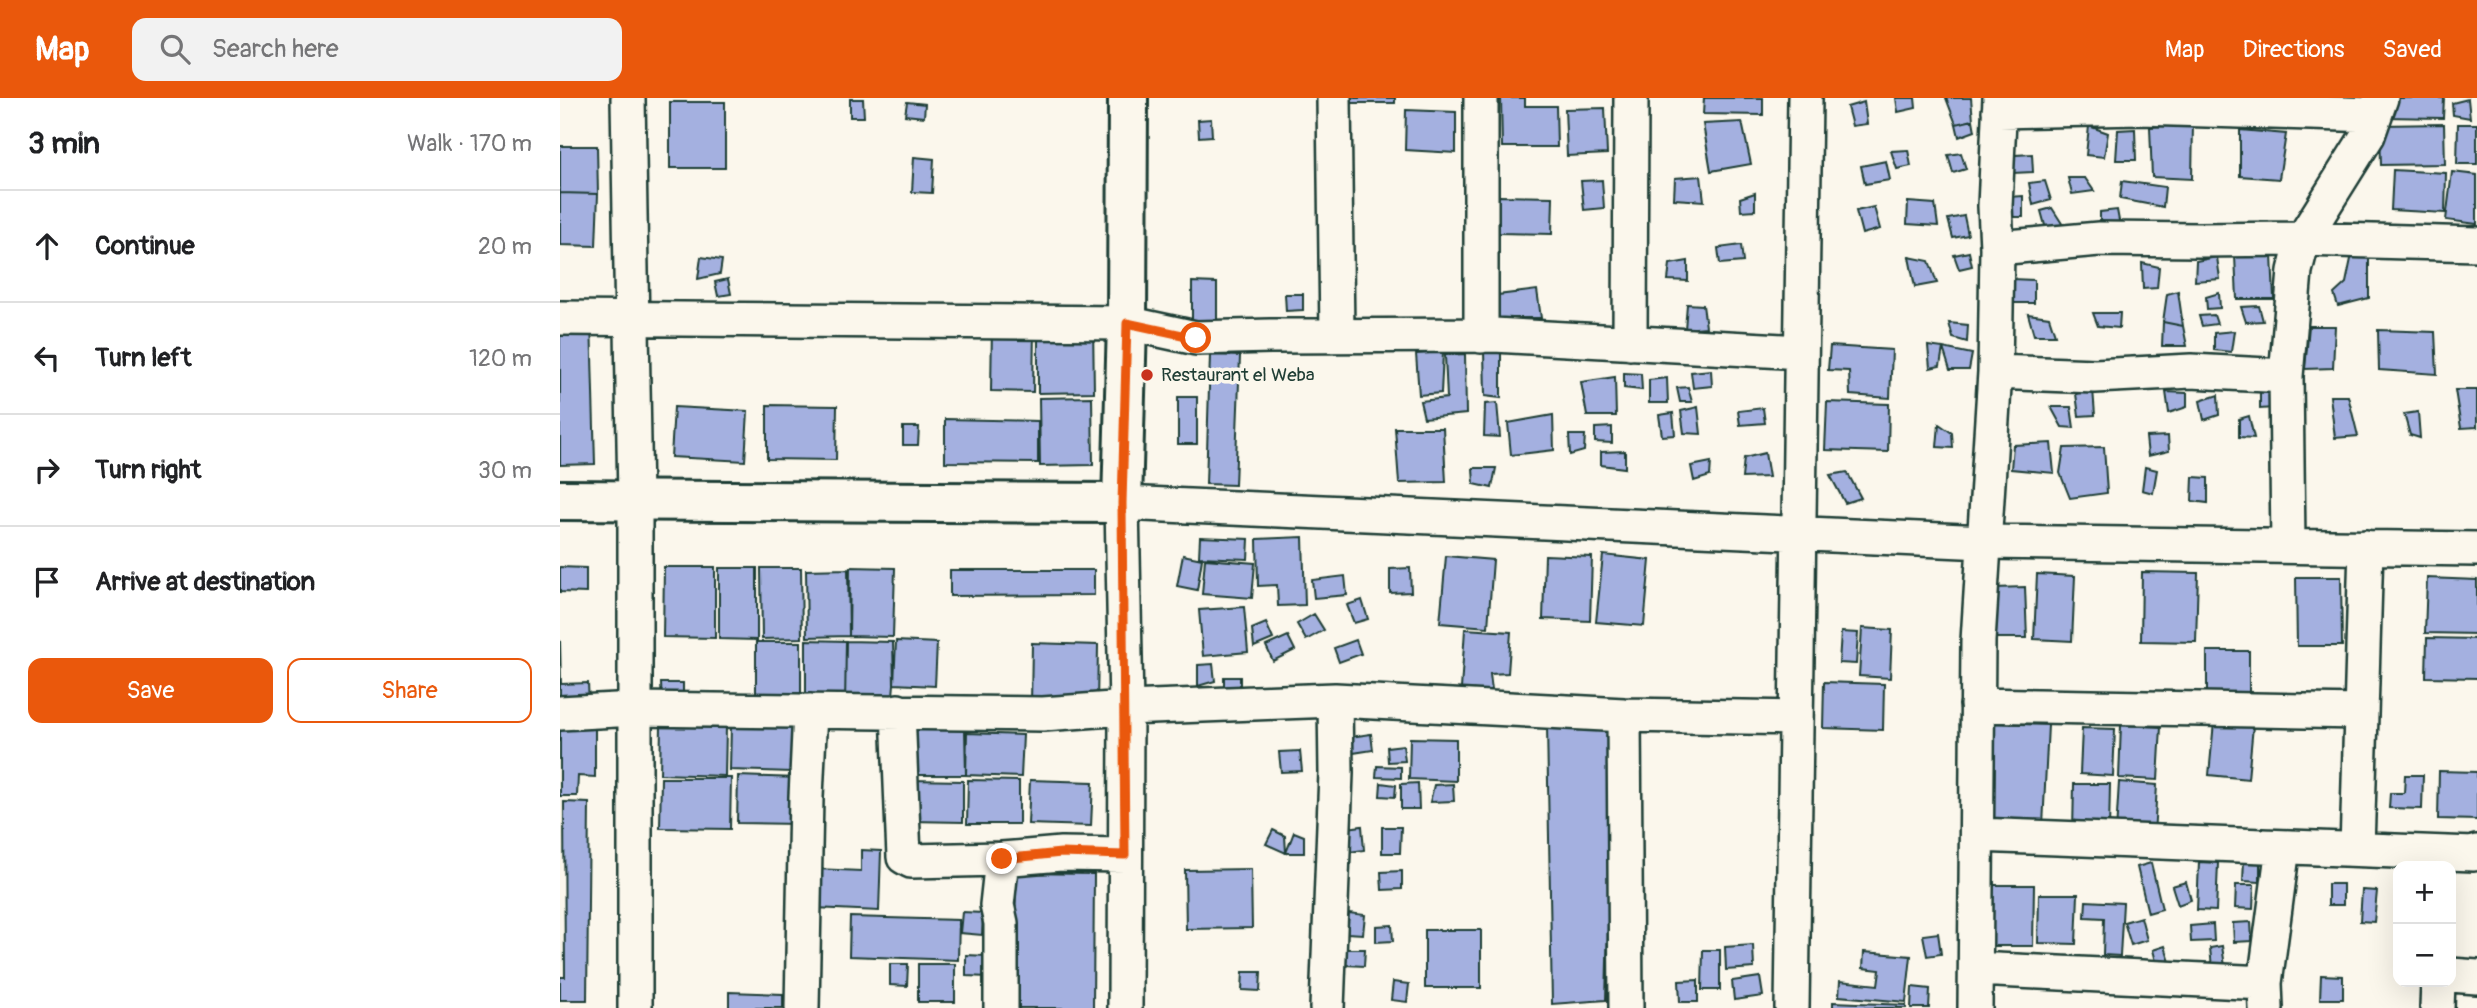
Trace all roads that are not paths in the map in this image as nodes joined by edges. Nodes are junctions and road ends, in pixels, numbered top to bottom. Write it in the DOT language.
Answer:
graph roads {
  1 [pos="628,98"];
  2 [pos="1128,98"];
  3 [pos="1334,98"];
  4 [pos="1481,98"];
  5 [pos="1630,98"];
  6 [pos="1805,98"];
  7 [pos="2000,104"];
  8 [pos="2378,106"];
  9 [pos="2302,239"];
  10 [pos="2477,244"];
  11 [pos="1997,248"];
  12 [pos="631,317"];
  13 [pos="560,318"];
  14 [pos="1127,323"];
  15 [pos="1337,335"];
  16 [pos="1481,336"];
  17 [pos="1630,343"];
  18 [pos="1801,352"];
  19 [pos="1996,372"];
  20 [pos="2286,376"];
  21 [pos="560,500"];
  22 [pos="635,500"];
  23 [pos="1122,503"];
  24 [pos="1798,533"];
  25 [pos="1985,542"];
  26 [pos="2288,546"];
  27 [pos="2366,547"];
  28 [pos="2477,549"];
  29 [pos="1335,701"];
  30 [pos="1977,705"];
  31 [pos="1126,708"];
  32 [pos="635,709"];
  33 [pos="810,710"];
  34 [pos="898,711"];
  35 [pos="2361,712"];
  36 [pos="560,713"];
  37 [pos="1623,715"];
  38 [pos="1796,718"];
  39 [pos="1977,835"];
  40 [pos="2283,847"];
  41 [pos="2357,849"];
  42 [pos="2477,852"];
  43 [pos="1125,855"];
  44 [pos="1002,859"];
  45 [pos="2443,860"];
  46 [pos="1976,969"];
  47 [pos="2456,975"];
  48 [pos="2477,977"];
  49 [pos="2438,987"];
  50 [pos="2266,996"];
  51 [pos="635,1008"];
  52 [pos="802,1008"];
  53 [pos="1001,1008"];
  54 [pos="1125,1008"];
  55 [pos="1130,1008"];
  56 [pos="1326,1008"];
  57 [pos="1626,1008"];
  58 [pos="1792,1008"];
  59 [pos="1975,1008"];
  60 [pos="2437,1008"];
  1 -- 12 [label="street"];
  2 -- 14 [label="main road"];
  3 -- 15 [label="street"];
  4 -- 16 [label="street"];
  5 -- 17 [label="street"];
  6 -- 18 [label="street"];
  7 -- 8 [label="street"];
  7 -- 11 [label="street"];
  8 -- 9 [label="street"];
  9 -- 10 [label="street"];
  9 -- 11 [label="street"];
  9 -- 20 [label="street"];
  11 -- 19 [label="street"];
  12 -- 13 [label="street"];
  12 -- 14 [label="street"];
  12 -- 22 [label="street"];
  14 -- 15 [label="street"];
  14 -- 23 [label="main road"];
  15 -- 16 [label="street"];
  16 -- 17 [label="street"];
  17 -- 18 [label="street"];
  18 -- 24 [label="street"];
  19 -- 20 [label="street"];
  19 -- 25 [label="street"];
  20 -- 26 [label="street"];
  21 -- 22 [label="main road"];
  22 -- 23 [label="main road"];
  22 -- 32 [label="street"];
  23 -- 24 [label="street"];
  23 -- 31 [label="street"];
  24 -- 25 [label="street"];
  24 -- 38 [label="street"];
  25 -- 26 [label="street"];
  25 -- 30 [label="street"];
  26 -- 27 [label="street"];
  27 -- 28 [label="street"];
  27 -- 35 [label="street"];
  29 -- 31 [label="street"];
  29 -- 37 [label="street"];
  29 -- 56 [label="street"];
  30 -- 35 [label="street"];
  30 -- 39 [label="street"];
  31 -- 34 [label="street"];
  31 -- 43 [label="street"];
  32 -- 33 [label="street"];
  32 -- 36 [label="street"];
  32 -- 51 [label="street"];
  33 -- 34 [label="street"];
  33 -- 52 [label="street"];
  34 -- 44 [label="street"];
  35 -- 41 [label="street"];
  37 -- 38 [label="street"];
  37 -- 57 [label="street"];
  38 -- 58 [label="street"];
  39 -- 40 [label="street"];
  39 -- 46 [label="street"];
  40 -- 41 [label="street"];
  40 -- 50 [label="street"];
  41 -- 45 [label="street"];
  42 -- 45 [label="street"];
  43 -- 44 [label="street"];
  43 -- 54 [label="street"];
  44 -- 53 [label="street"];
  46 -- 50 [label="street"];
  46 -- 59 [label="street"];
  47 -- 48 [label="street"];
  49 -- 60 [label="street"];
  54 -- 55 [label="street"];
}
